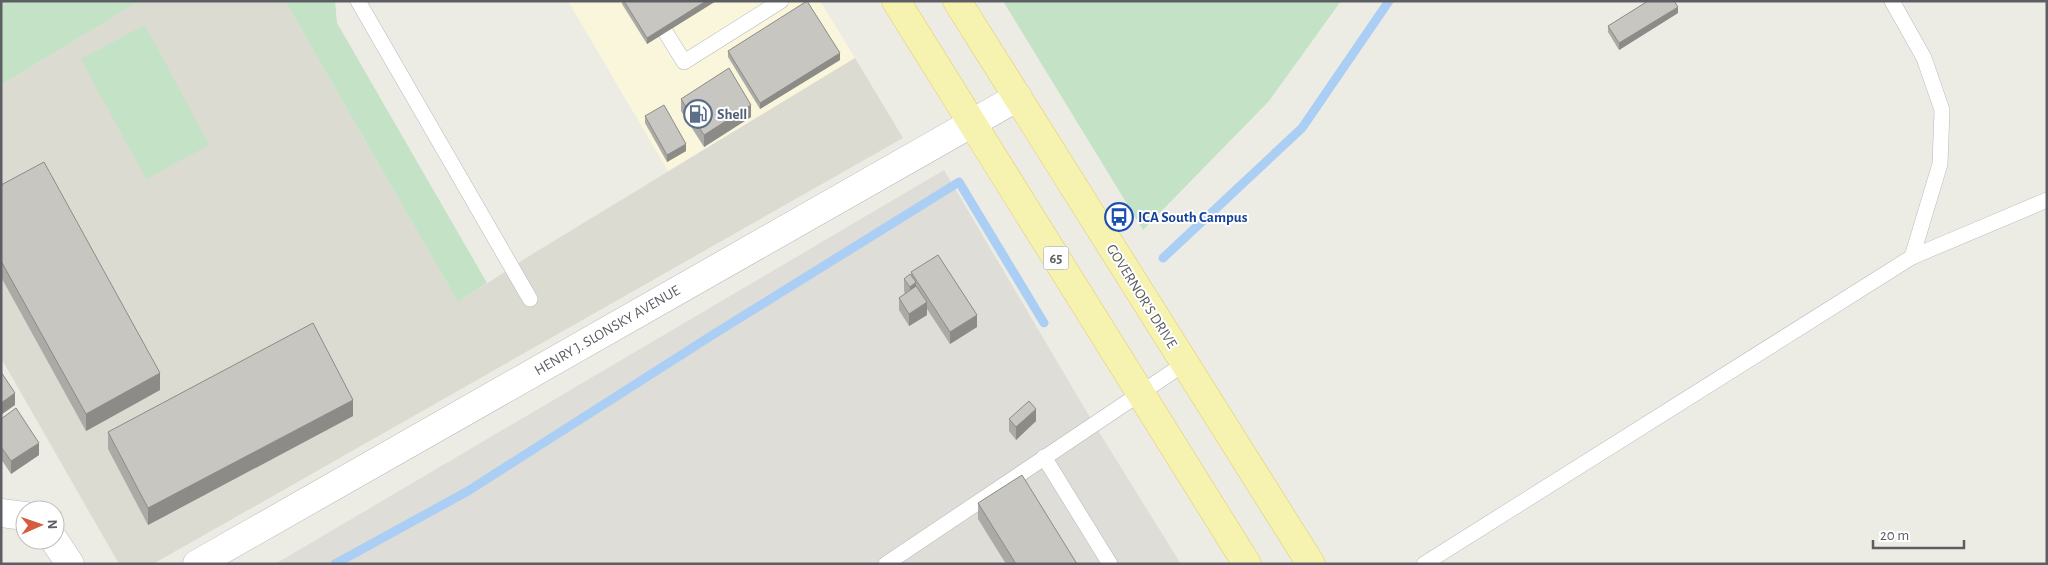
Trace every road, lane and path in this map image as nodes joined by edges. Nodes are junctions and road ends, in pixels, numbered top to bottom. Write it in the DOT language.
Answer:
graph roads {
  1 [pos="358,1"];
  2 [pos="780,1"];
  3 [pos="896,1"];
  4 [pos="957,1"];
  5 [pos="1892,1"];
  6 [pos="666,33"];
  7 [pos="1018,97"];
  8 [pos="971,123"];
  9 [pos="2047,200"];
  10 [pos="1912,256"];
  11 [pos="530,299"];
  12 [pos="1184,364"];
  13 [pos="1141,392"];
  14 [pos="1044,457"];
  15 [pos="1,513"];
  16 [pos="15,515"];
  17 [pos="61,550"];
  18 [pos="70,564"];
  19 [pos="197,564"];
  20 [pos="886,564"];
  21 [pos="1110,564"];
  22 [pos="1247,564"];
  23 [pos="1311,564"];
  24 [pos="1424,564"];
  1 -- 11 [label="lane"];
  2 -- 6 [label="lane"];
  3 -- 8 [label="main road, 65"];
  4 -- 7 [label="main road, GOVERNOR'S DRIVE"];
  5 -- 10 [label="lane"];
  7 -- 8 [label="street, HENRY J. SLONSKY AVENUE"];
  7 -- 12 [label="main road, GOVERNOR'S DRIVE"];
  8 -- 13 [label="main road, 65"];
  8 -- 19 [label="street, HENRY J. SLONSKY AVENUE"];
  9 -- 10 [label="lane"];
  10 -- 24 [label="lane"];
  12 -- 13 [label="lane"];
  12 -- 23 [label="main road, GOVERNOR'S DRIVE"];
  13 -- 14 [label="lane"];
  13 -- 22 [label="main road, 65"];
  14 -- 20 [label="lane"];
  14 -- 21 [label="lane"];
  15 -- 16 [label="street"];
  17 -- 18 [label="street"];
}
